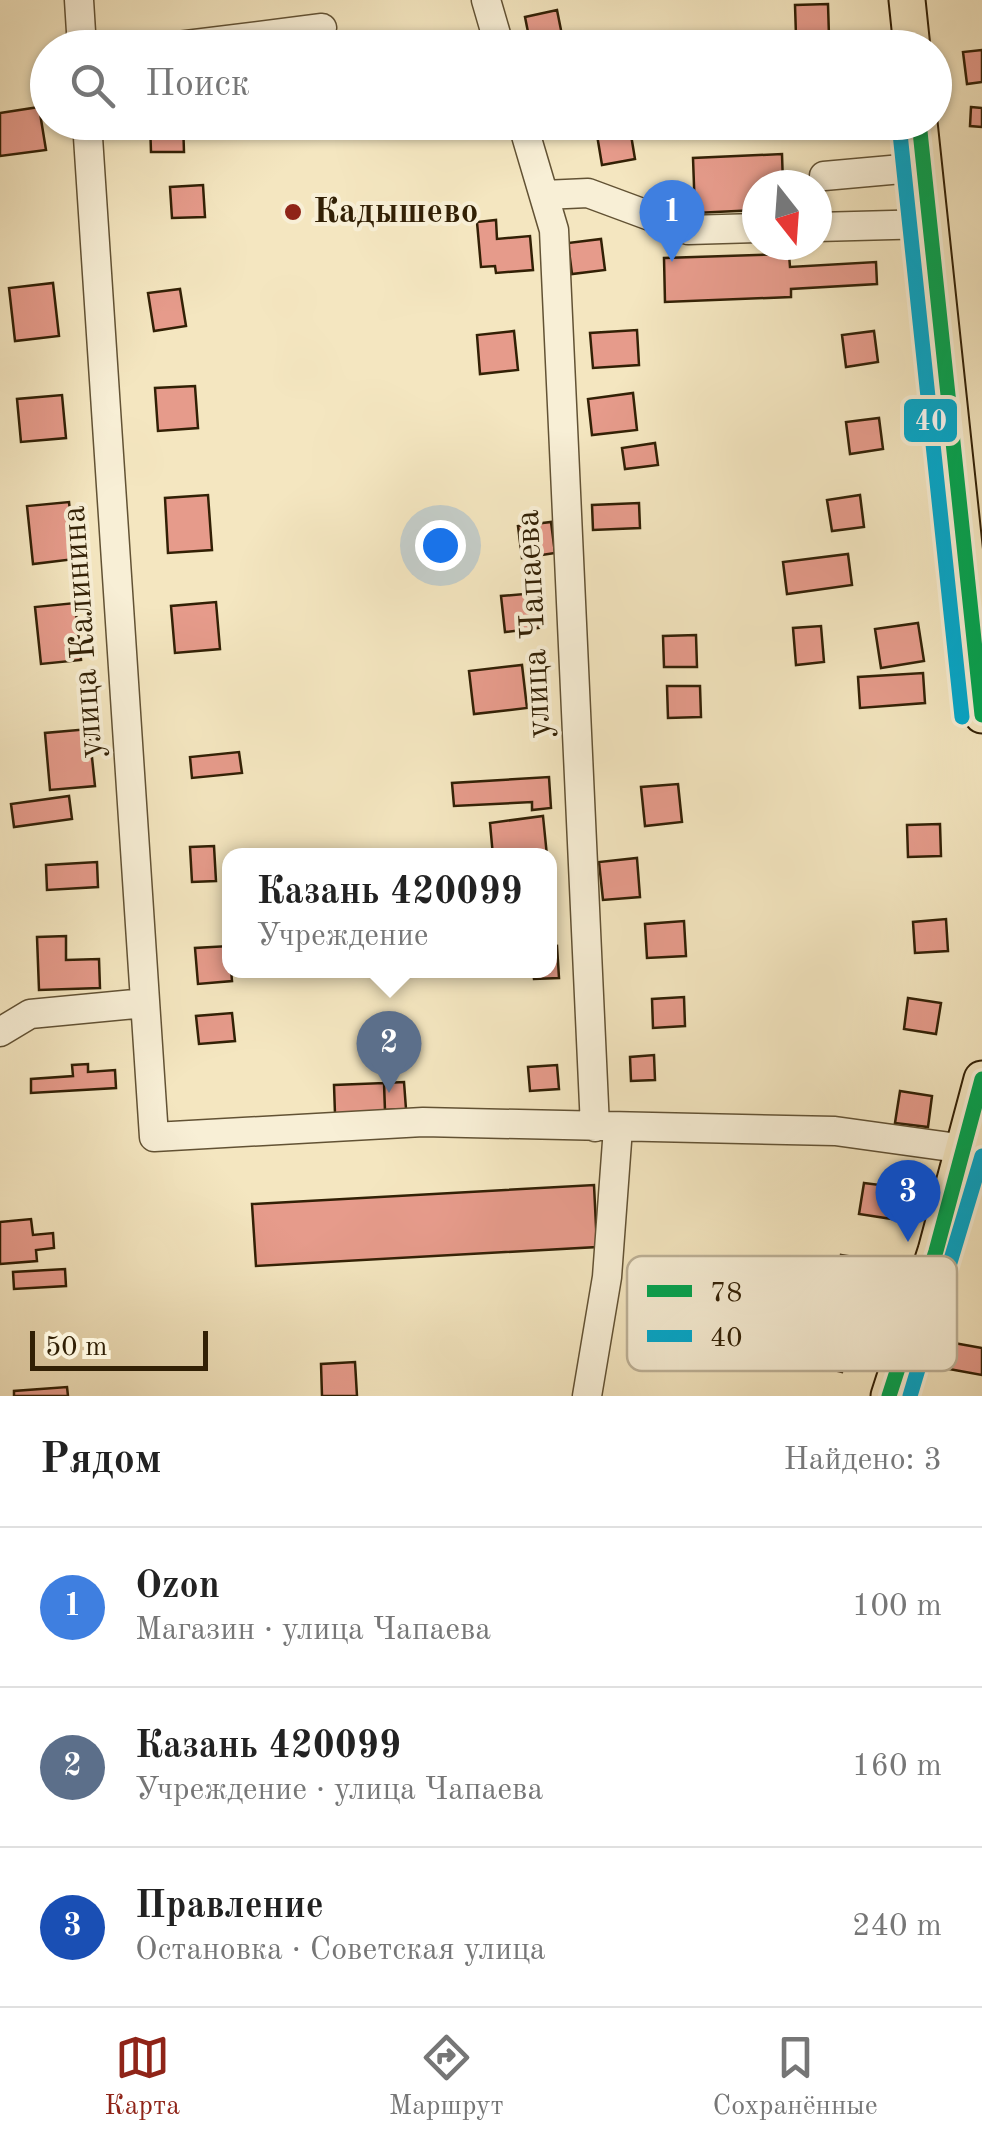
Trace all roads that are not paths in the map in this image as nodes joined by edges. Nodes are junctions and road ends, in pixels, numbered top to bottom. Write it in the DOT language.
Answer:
graph roads {
  1 [pos="79,0"];
  2 [pos="486,0"];
  3 [pos="907,0"];
  4 [pos="322,28"];
  5 [pos="81,30"];
  6 [pos="306,30"];
  7 [pos="495,30"];
  8 [pos="910,30"];
  9 [pos="88,140"];
  10 [pos="527,140"];
  11 [pos="922,140"];
  12 [pos="924,167"];
  13 [pos="832,175"];
  14 [pos="544,195"];
  15 [pos="930,224"];
  16 [pos="832,227"];
  17 [pos="742,228"];
  18 [pos="982,715"];
  19 [pos="144,1003"];
  20 [pos="0,1032"];
  21 [pos="982,1079"];
  22 [pos="606,1128"];
  23 [pos="965,1149"];
  24 [pos="932,1256"];
  25 [pos="897,1371"];
  26 [pos="587,1396"];
  27 [pos="889,1396"];
  1 -- 5 [label="street"];
  2 -- 7 [label="street"];
  3 -- 8 [label="main road"];
  4 -- 6 [label="street"];
  9 -- 19 [label="street, улица Калинина"];
  10 -- 14 [label="street, улица Чапаева"];
  11 -- 12 [label="main road"];
  12 -- 13 [label="street"];
  12 -- 15 [label="main road"];
  14 -- 17 [label="street"];
  14 -- 22 [label="street, улица Чапаева"];
  15 -- 16 [label="street"];
  15 -- 18 [label="main road"];
  19 -- 20 [label="street"];
  19 -- 22 [label="street, улица Калинина"];
  21 -- 23 [label="main road"];
  22 -- 23 [label="street"];
  22 -- 26 [label="street, улица Чапаева"];
  23 -- 24 [label="main road"];
  25 -- 27 [label="main road"];
}
